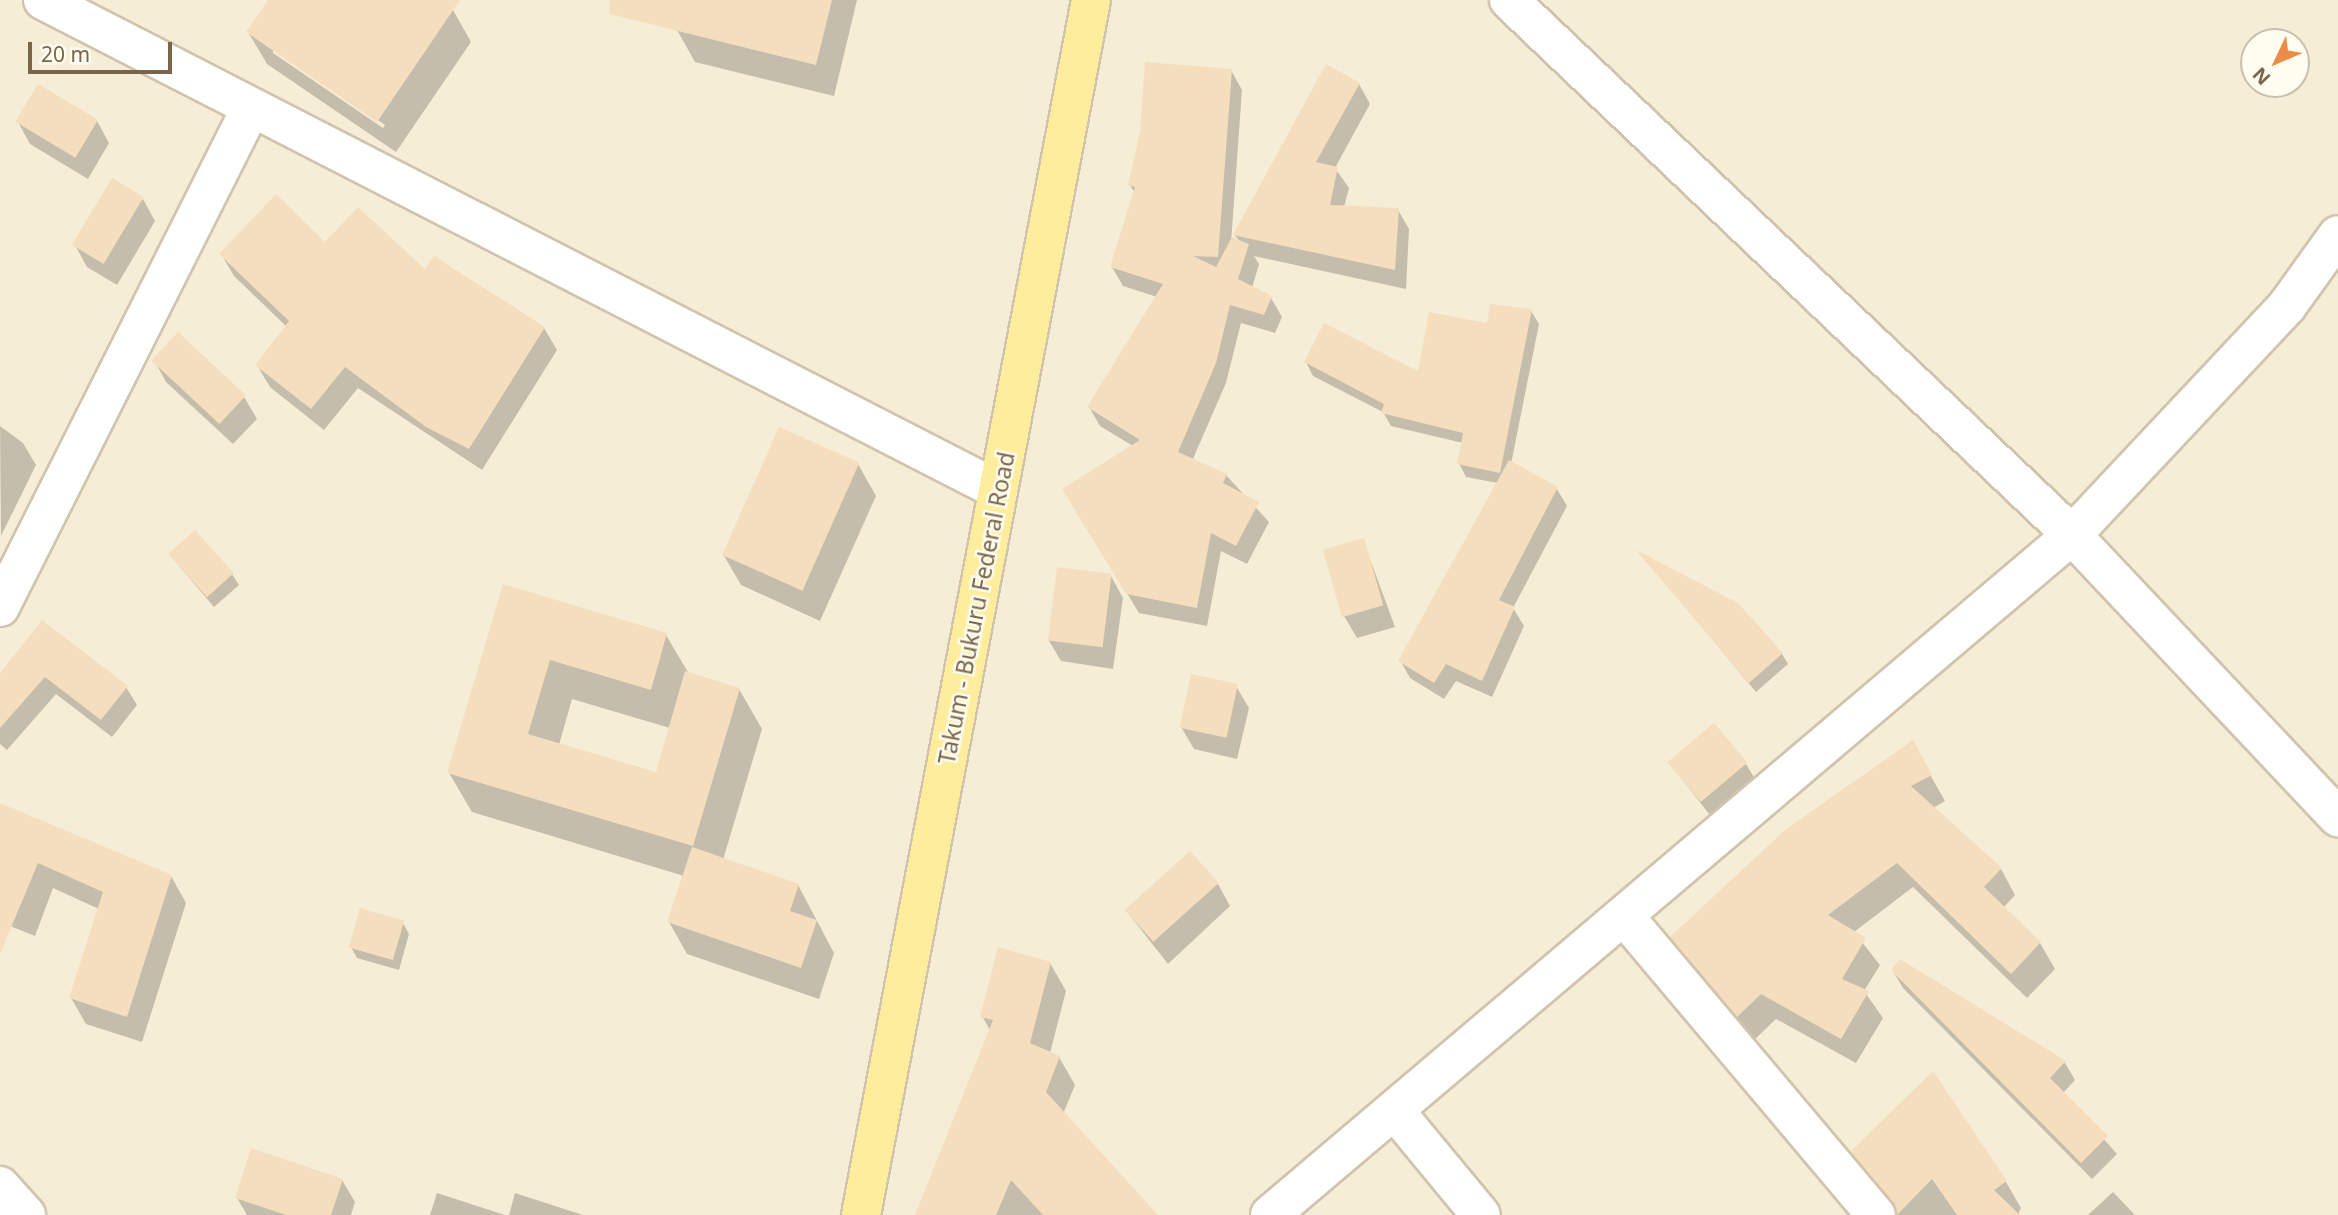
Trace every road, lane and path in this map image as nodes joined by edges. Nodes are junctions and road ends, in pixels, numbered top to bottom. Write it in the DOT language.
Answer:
graph roads {
  1 [pos="43,0"];
  2 [pos="1091,0"];
  3 [pos="1509,0"];
  4 [pos="250,110"];
  5 [pos="2338,235"];
  6 [pos="998,490"];
  7 [pos="2072,535"];
  8 [pos="0,607"];
  9 [pos="2338,817"];
  10 [pos="1624,916"];
  11 [pos="1394,1110"];
  12 [pos="0,1186"];
  13 [pos="26,1215"];
  14 [pos="861,1215"];
  15 [pos="1270,1215"];
  16 [pos="1481,1215"];
  17 [pos="1876,1215"];
  1 -- 4 [label="street"];
  2 -- 6 [label="main road, Takum - Bukuru Federal Road"];
  3 -- 7 [label="street"];
  4 -- 6 [label="street"];
  4 -- 8 [label="street"];
  5 -- 7 [label="street"];
  6 -- 14 [label="main road, Takum - Bukuru Federal Road"];
  7 -- 9 [label="street"];
  7 -- 10 [label="street"];
  10 -- 11 [label="street"];
  10 -- 17 [label="street"];
  11 -- 15 [label="street"];
  11 -- 16 [label="street"];
  12 -- 13 [label="street"];
}
